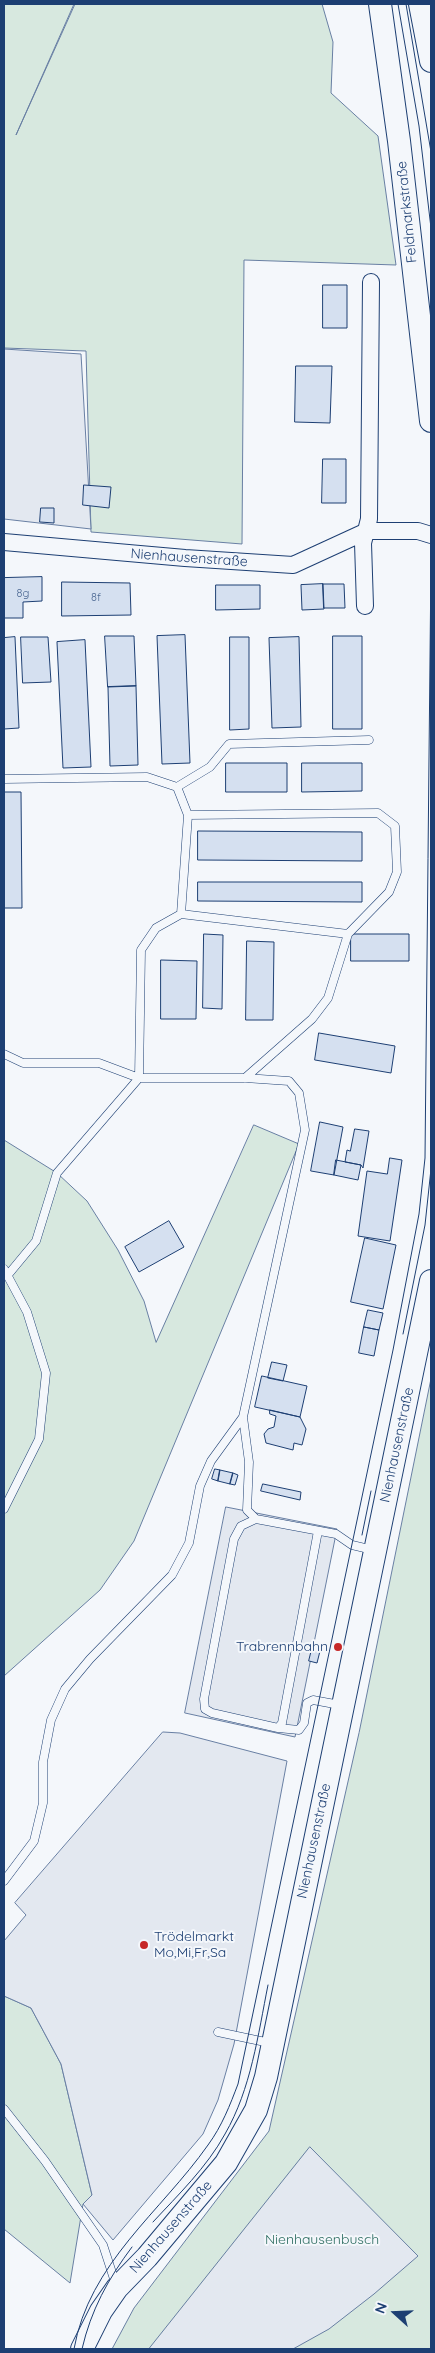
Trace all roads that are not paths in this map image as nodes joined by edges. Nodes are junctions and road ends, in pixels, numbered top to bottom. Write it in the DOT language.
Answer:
graph roads {
  1 [pos="380,4"];
  2 [pos="425,17"];
  3 [pos="431,62"];
  4 [pos="371,282"];
  5 [pos="431,421"];
  6 [pos="367,531"];
  7 [pos="431,535"];
  8 [pos="4,542"];
  9 [pos="365,606"];
  10 [pos="369,740"];
  11 [pos="4,779"];
  12 [pos="177,787"];
  13 [pos="188,815"];
  14 [pos="181,914"];
  15 [pos="348,934"];
  16 [pos="4,1054"];
  17 [pos="139,1078"];
  18 [pos="244,1078"];
  19 [pos="6,1272"];
  20 [pos="431,1281"];
  21 [pos="428,1309"];
  22 [pos="243,1418"];
  23 [pos="4,1509"];
  24 [pos="256,1519"];
  25 [pos="318,1531"];
  26 [pos="375,1551"];
  27 [pos="344,1705"];
  28 [pos="278,1728"];
  29 [pos="4,1881"];
  30 [pos="218,2032"];
  31 [pos="273,2044"];
  32 [pos="4,2109"];
  33 [pos="117,2288"];
  34 [pos="82,2349"];
  1 -- 5 [label="main road, Feldmarkstraße"];
  2 -- 3 [label="main road"];
  4 -- 6 [label="street"];
  6 -- 7 [label="street, Nienhausenstraße"];
  6 -- 8 [label="street, Nienhausenstraße"];
  6 -- 9 [label="street"];
  10 -- 12 [label="lane"];
  11 -- 12 [label="lane"];
  12 -- 13 [label="lane"];
  13 -- 14 [label="lane"];
  13 -- 15 [label="lane"];
  14 -- 15 [label="lane"];
  14 -- 17 [label="lane"];
  15 -- 18 [label="lane"];
  16 -- 17 [label="lane"];
  17 -- 18 [label="lane"];
  17 -- 19 [label="lane"];
  18 -- 22 [label="lane"];
  19 -- 23 [label="lane"];
  20 -- 21 [label="main road, Nienhausenstraße"];
  21 -- 26 [label="main road, Nienhausenstraße"];
  22 -- 24 [label="lane"];
  22 -- 29 [label="lane"];
  24 -- 25 [label="lane"];
  24 -- 28 [label="lane"];
  25 -- 26 [label="lane"];
  25 -- 28 [label="lane"];
  26 -- 27 [label="main road, Nienhausenstraße"];
  27 -- 28 [label="lane"];
  27 -- 31 [label="main road, Nienhausenstraße"];
  30 -- 31 [label="lane"];
  31 -- 33 [label="main road, Nienhausenstraße"];
  32 -- 33 [label="lane"];
  33 -- 34 [label="main road, Nienhausenstraße"];
}
